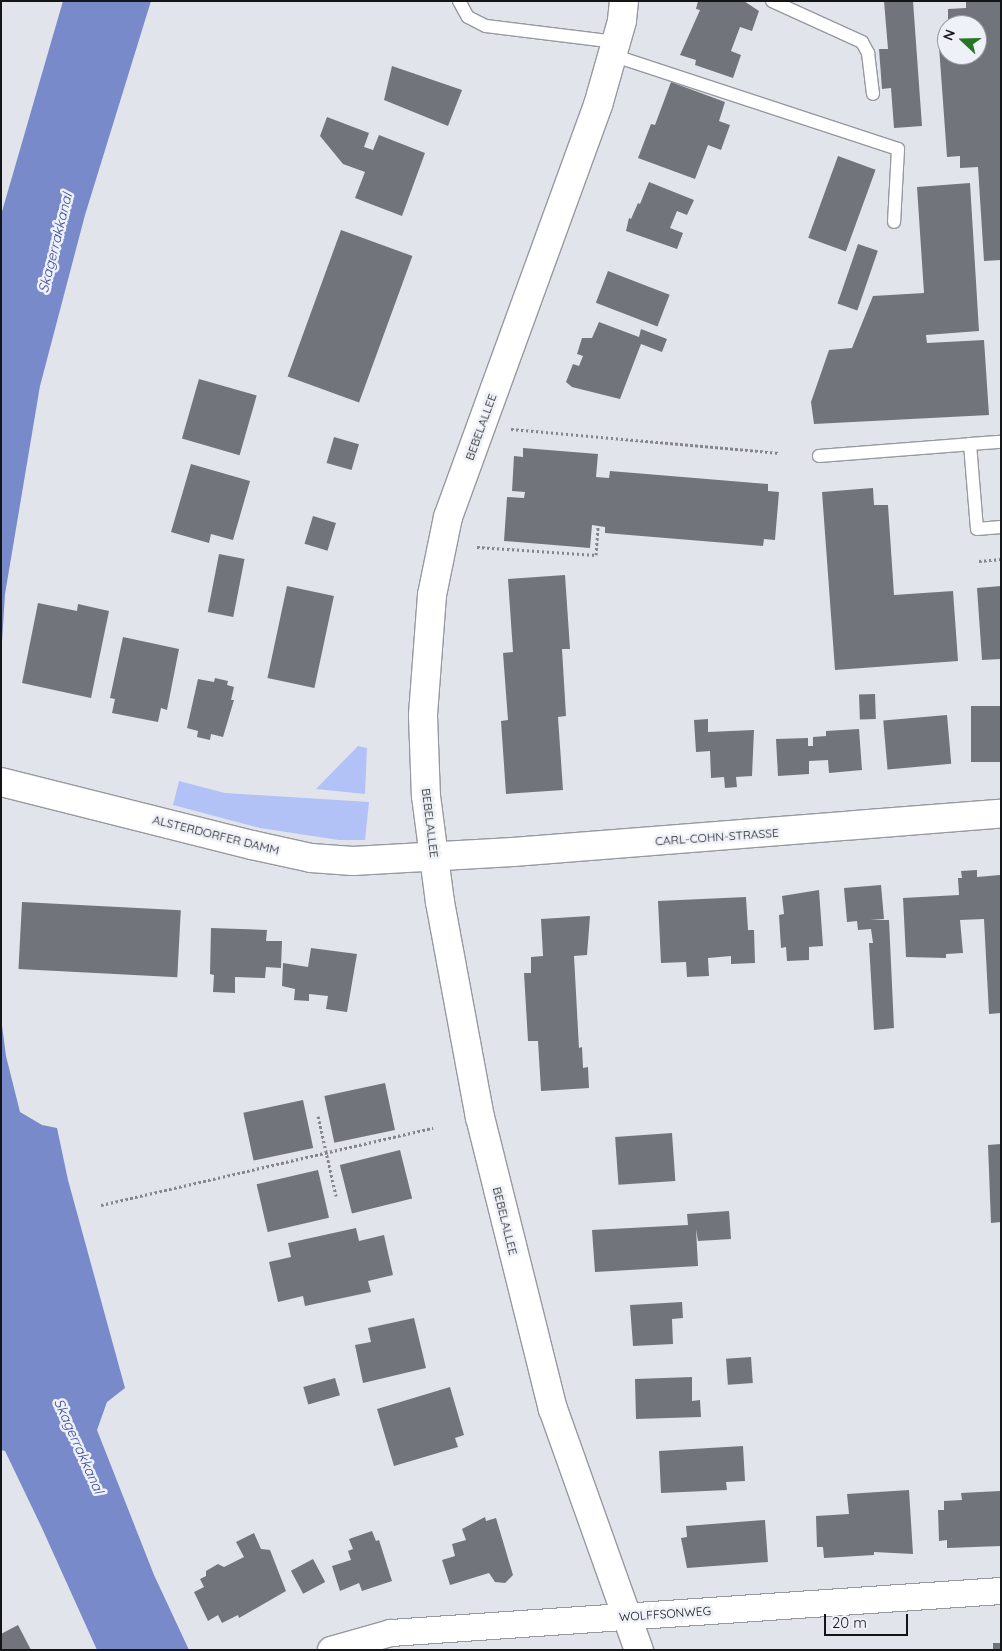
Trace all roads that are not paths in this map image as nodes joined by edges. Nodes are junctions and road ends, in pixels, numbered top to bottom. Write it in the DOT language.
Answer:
graph roads {
  1 [pos="458,1"];
  2 [pos="624,1"];
  3 [pos="772,1"];
  4 [pos="614,48"];
  5 [pos="873,94"];
  6 [pos="894,222"];
  7 [pos="1001,442"];
  8 [pos="970,444"];
  9 [pos="819,456"];
  10 [pos="1001,527"];
  11 [pos="2,782"];
  12 [pos="1001,814"];
  13 [pos="434,857"];
  14 [pos="1001,1591"];
  15 [pos="625,1617"];
  16 [pos="395,1641"];
  17 [pos="331,1650"];
  18 [pos="639,1650"];
  1 -- 4 [label="lane"];
  2 -- 4 [label="street, BEBELALLEE"];
  3 -- 5 [label="lane"];
  4 -- 6 [label="lane"];
  4 -- 13 [label="street, BEBELALLEE"];
  7 -- 8 [label="lane"];
  8 -- 9 [label="lane"];
  8 -- 10 [label="lane"];
  11 -- 13 [label="street, ALSTERDORFER DAMM"];
  12 -- 13 [label="street, CARL-COHN-STRASSE"];
  13 -- 15 [label="street, BEBELALLEE"];
  14 -- 15 [label="street, WOLFFSONWEG"];
  15 -- 16 [label="street, WOLFFSONWEG"];
  15 -- 18 [label="street, BEBELALLEE"];
  16 -- 17 [label="street, WOLFFSONWEG"];
}
